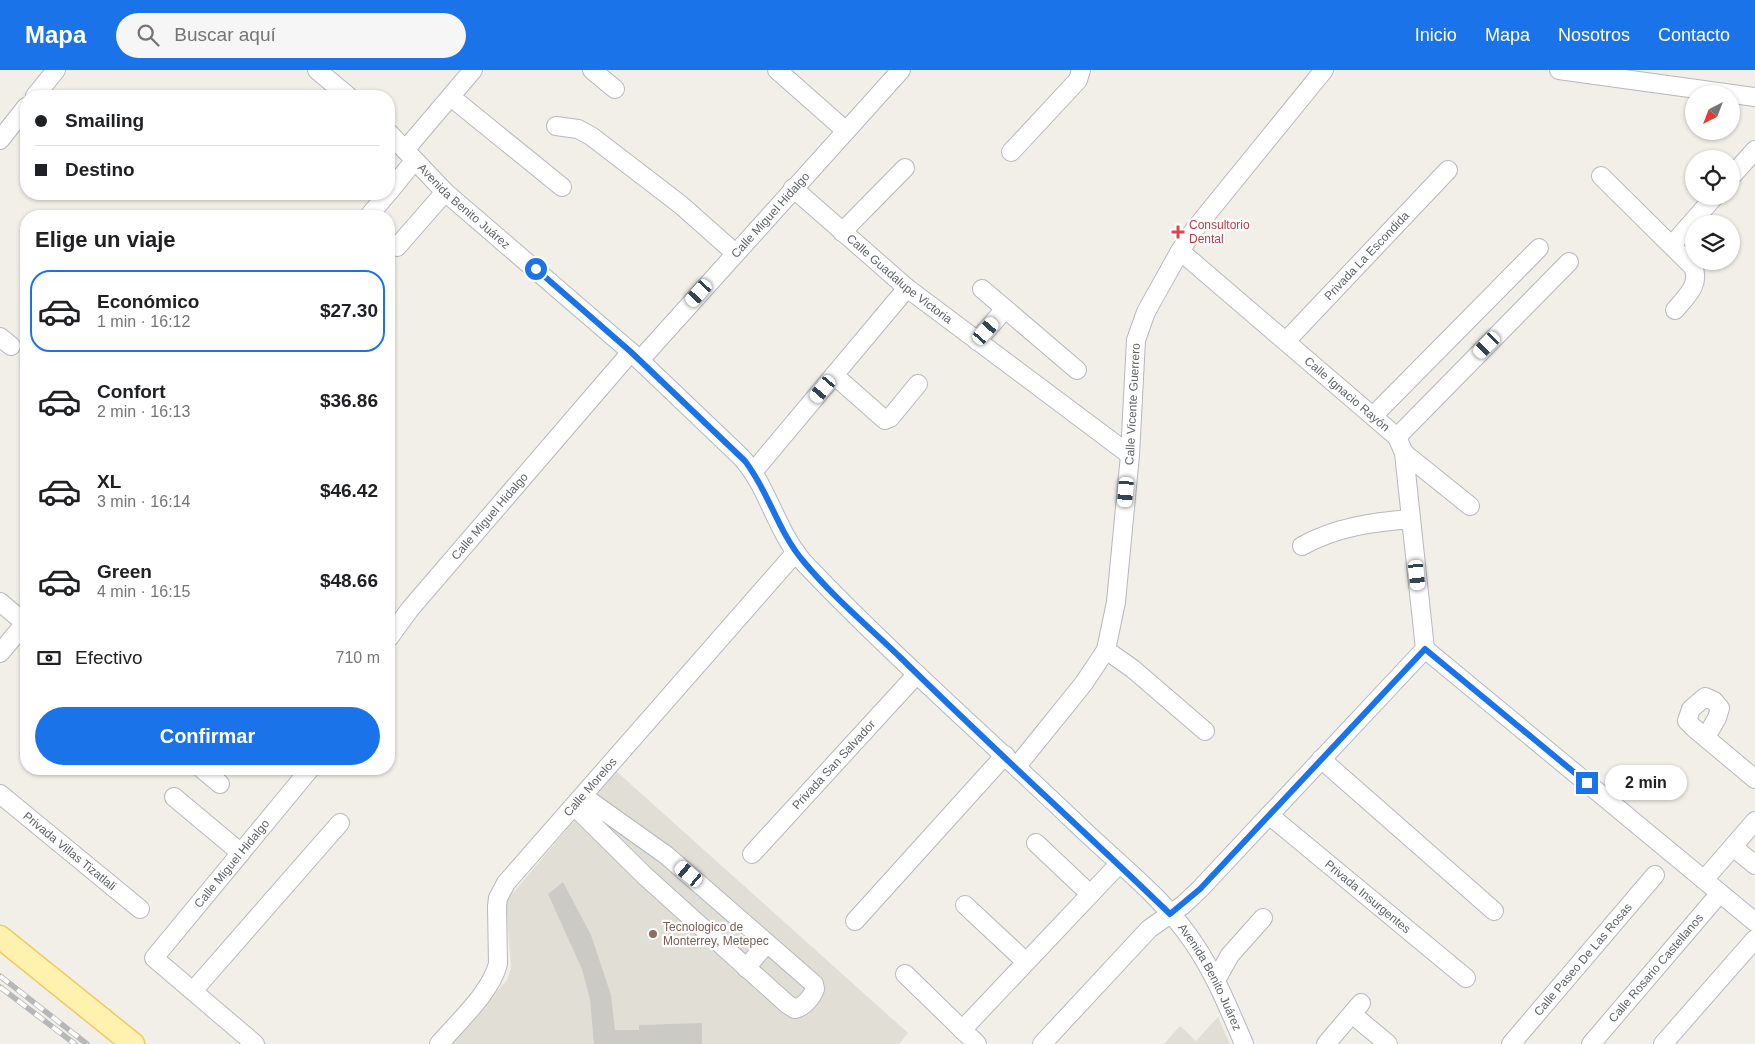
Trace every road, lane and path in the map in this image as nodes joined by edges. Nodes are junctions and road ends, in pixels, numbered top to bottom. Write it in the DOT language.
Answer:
graph roads {
  1 [pos="56,70"];
  2 [pos="317,70"];
  3 [pos="473,70"];
  4 [pos="592,70"];
  5 [pos="777,70"];
  6 [pos="901,70"];
  7 [pos="1081,70"];
  8 [pos="1324,70"];
  9 [pos="1559,70"];
  10 [pos="615,89"];
  11 [pos="40,90"];
  12 [pos="341,90"];
  13 [pos="451,97"];
  14 [pos="1755,97"];
  15 [pos="20,115"];
  16 [pos="556,126"];
  17 [pos="845,130"];
  18 [pos="0,140"];
  19 [pos="395,140"];
  20 [pos="1755,150"];
  21 [pos="1011,152"];
  22 [pos="410,156"];
  23 [pos="1740,167"];
  24 [pos="905,168"];
  25 [pos="1448,170"];
  26 [pos="1601,176"];
  27 [pos="395,181"];
  28 [pos="562,187"];
  29 [pos="792,188"];
  30 [pos="445,192"];
  31 [pos="382,200"];
  32 [pos="1706,205"];
  33 [pos="373,210"];
  34 [pos="842,232"];
  35 [pos="1672,245"];
  36 [pos="397,247"];
  37 [pos="1539,248"];
  38 [pos="1180,251"];
  39 [pos="735,253"];
  40 [pos="1569,262"];
  41 [pos="907,288"];
  42 [pos="982,290"];
  43 [pos="1005,309"];
  44 [pos="1675,310"];
  45 [pos="1287,340"];
  46 [pos="977,341"];
  47 [pos="635,356"];
  48 [pos="1077,370"];
  49 [pos="834,375"];
  50 [pos="918,384"];
  51 [pos="1374,415"];
  52 [pos="1400,445"];
  53 [pos="1130,455"];
  54 [pos="753,472"];
  55 [pos="1470,506"];
  56 [pos="1411,519"];
  57 [pos="1302,546"];
  58 [pos="796,552"];
  59 [pos="0,602"];
  60 [pos="20,618"];
  61 [pos="20,630"];
  62 [pos="395,630"];
  63 [pos="1425,649"];
  64 [pos="1106,650"];
  65 [pos="0,653"];
  66 [pos="917,674"];
  67 [pos="1205,731"];
  68 [pos="1706,737"];
  69 [pos="1322,759"];
  70 [pos="1011,761"];
  71 [pos="209,775"];
  72 [pos="305,775"];
  73 [pos="1755,779"];
  74 [pos="220,784"];
  75 [pos="0,794"];
  76 [pos="174,797"];
  77 [pos="578,801"];
  78 [pos="1269,815"];
  79 [pos="1755,821"];
  80 [pos="340,823"];
  81 [pos="1036,843"];
  82 [pos="1733,847"];
  83 [pos="241,853"];
  84 [pos="752,854"];
  85 [pos="1119,864"];
  86 [pos="1755,865"];
  87 [pos="1655,875"];
  88 [pos="1704,880"];
  89 [pos="1720,893"];
  90 [pos="1090,894"];
  91 [pos="965,905"];
  92 [pos="140,909"];
  93 [pos="1494,911"];
  94 [pos="1170,914"];
  95 [pos="1263,918"];
  96 [pos="855,921"];
  97 [pos="1755,922"];
  98 [pos="0,937"];
  99 [pos="1755,938"];
  100 [pos="767,944"];
  101 [pos="1026,962"];
  102 [pos="746,968"];
  103 [pos="905,974"];
  104 [pos="1466,978"];
  105 [pos="1216,980"];
  106 [pos="193,991"];
  107 [pos="962,1030"];
  108 [pos="133,1044"];
  109 [pos="255,1044"];
  110 [pos="439,1044"];
  111 [pos="977,1044"];
  112 [pos="1042,1044"];
  113 [pos="1244,1044"];
  114 [pos="1326,1044"];
  115 [pos="1388,1044"];
  116 [pos="1511,1044"];
  117 [pos="1591,1044"];
  118 [pos="1664,1044"];
  1 -- 11 [label="street"];
  2 -- 12 [label="street"];
  3 -- 13 [label="street"];
  4 -- 10 [label="street"];
  5 -- 17 [label="street"];
  6 -- 17 [label="street, Calle Miguel Hidalgo"];
  7 -- 21 [label="street"];
  8 -- 38 [label="street, Calle Vicente Guerrero"];
  9 -- 14 [label="street"];
  13 -- 22 [label="street"];
  13 -- 28 [label="street"];
  15 -- 18 [label="street"];
  16 -- 39 [label="street"];
  17 -- 29 [label="street, Calle Miguel Hidalgo"];
  19 -- 22 [label="street, Avenida Benito Juárez"];
  20 -- 23 [label="street"];
  22 -- 27 [label="street"];
  22 -- 30 [label="street, Avenida Benito Juárez"];
  24 -- 34 [label="street"];
  25 -- 45 [label="street, Privada La Escondida"];
  26 -- 35 [label="street"];
  29 -- 34 [label="street, Calle Guadalupe Victoria"];
  29 -- 39 [label="street, Calle Miguel Hidalgo"];
  30 -- 36 [label="street"];
  30 -- 47 [label="street, Avenida Benito Juárez"];
  31 -- 33 [label="street"];
  32 -- 35 [label="street"];
  34 -- 41 [label="street, Calle Guadalupe Victoria"];
  35 -- 44 [label="street"];
  37 -- 51 [label="street"];
  38 -- 45 [label="street, Calle Ignacio Rayón"];
  38 -- 53 [label="street, Calle Vicente Guerrero"];
  39 -- 47 [label="street, Calle Miguel Hidalgo"];
  40 -- 52 [label="street"];
  41 -- 46 [label="street, Calle Guadalupe Victoria"];
  41 -- 49 [label="street"];
  42 -- 43 [label="street"];
  43 -- 46 [label="street"];
  43 -- 48 [label="street"];
  45 -- 51 [label="street, Calle Ignacio Rayón"];
  46 -- 53 [label="street, Calle Guadalupe Victoria"];
  47 -- 54 [label="street, Avenida Benito Juárez"];
  47 -- 62 [label="street, Calle Miguel Hidalgo"];
  49 -- 50 [label="street"];
  49 -- 54 [label="street"];
  51 -- 52 [label="street, Calle Ignacio Rayón"];
  52 -- 55 [label="street, Calle Ignacio Rayón"];
  52 -- 56 [label="street"];
  53 -- 64 [label="street, Calle Vicente Guerrero"];
  54 -- 58 [label="street, Avenida Benito Juárez"];
  56 -- 57 [label="street"];
  56 -- 63 [label="street"];
  58 -- 66 [label="street, Avenida Benito Juárez"];
  58 -- 77 [label="street, Calle Morelos"];
  59 -- 60 [label="street"];
  61 -- 65 [label="street"];
  63 -- 69 [label="street"];
  63 -- 88 [label="street"];
  64 -- 67 [label="street"];
  64 -- 70 [label="street, Calle Vicente Guerrero"];
  66 -- 70 [label="street, Avenida Benito Juárez"];
  66 -- 84 [label="street, Privada San Salvador"];
  68 -- 73 [label="street"];
  69 -- 78 [label="street"];
  69 -- 93 [label="street"];
  70 -- 85 [label="street, Avenida Benito Juárez"];
  70 -- 96 [label="street, Calle Vicente Guerrero"];
  71 -- 74 [label="street"];
  72 -- 83 [label="street, Calle Miguel Hidalgo"];
  75 -- 92 [label="street, Privada Villas Tizatlali"];
  76 -- 83 [label="street"];
  77 -- 100 [label="street"];
  77 -- 102 [label="street"];
  77 -- 110 [label="street, Calle Morelos"];
  78 -- 94 [label="street"];
  78 -- 104 [label="street, Privada Insurgentes"];
  79 -- 82 [label="street"];
  80 -- 106 [label="street"];
  81 -- 90 [label="street"];
  82 -- 86 [label="street"];
  82 -- 88 [label="street"];
  83 -- 106 [label="street, Calle Miguel Hidalgo"];
  85 -- 90 [label="street"];
  85 -- 94 [label="street, Avenida Benito Juárez"];
  87 -- 116 [label="street, Calle Paseo De Las Rosas"];
  88 -- 89 [label="street"];
  89 -- 97 [label="street"];
  89 -- 117 [label="street, Calle Rosario Castellanos"];
  90 -- 101 [label="street"];
  91 -- 101 [label="street"];
  94 -- 105 [label="street, Avenida Benito Juárez"];
  94 -- 112 [label="street"];
  95 -- 105 [label="street"];
  98 -- 108 [label="main road"];
  99 -- 118 [label="street"];
  100 -- 102 [label="street"];
  100 -- 102 [label="street"];
  101 -- 107 [label="street"];
  103 -- 107 [label="street"];
  105 -- 113 [label="street, Avenida Benito Juárez"];
  106 -- 109 [label="street"];
  107 -- 111 [label="street"];
  114 -- 115 [label="street"];
}
